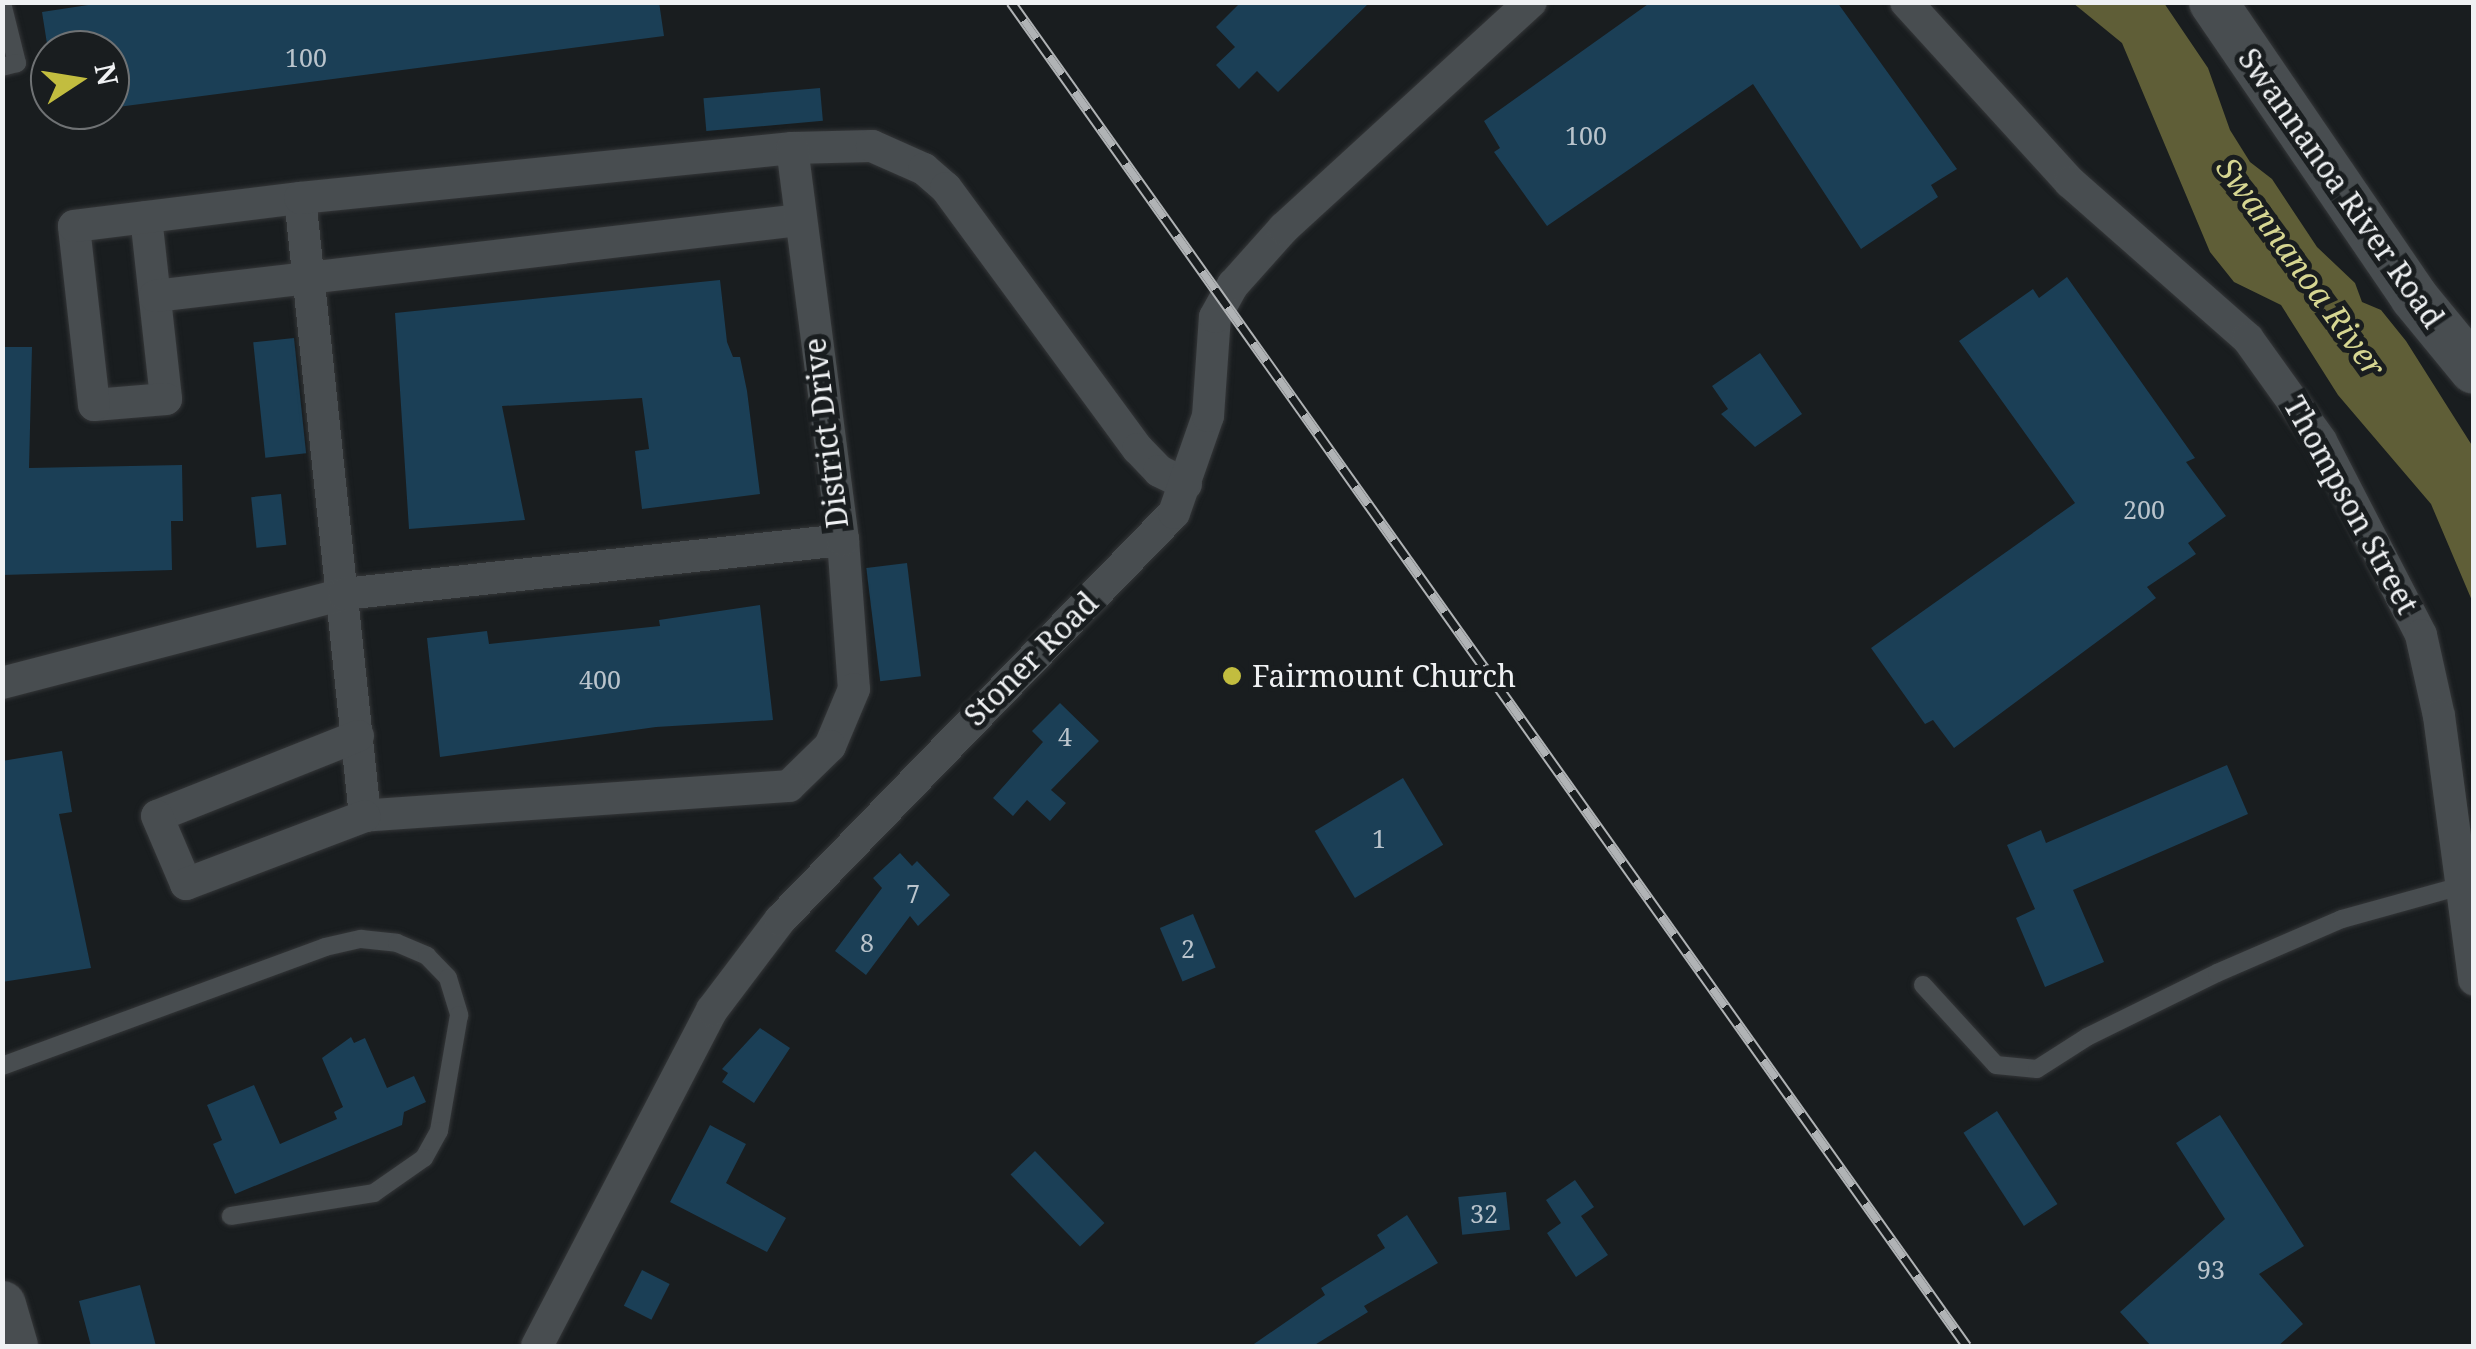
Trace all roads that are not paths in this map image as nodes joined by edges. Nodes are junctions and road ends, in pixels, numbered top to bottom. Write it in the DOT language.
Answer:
graph roads {
  1 [pos="1532,2"];
  2 [pos="1906,2"];
  3 [pos="2213,2"];
  4 [pos="2,3"];
  5 [pos="2,67"];
  6 [pos="792,148"];
  7 [pos="300,198"];
  8 [pos="146,218"];
  9 [pos="799,220"];
  10 [pos="309,276"];
  11 [pos="155,296"];
  12 [pos="2474,370"];
  13 [pos="1186,484"];
  14 [pos="843,540"];
  15 [pos="344,594"];
  16 [pos="2,683"];
  17 [pos="358,736"];
  18 [pos="365,816"];
  19 [pos="2461,886"];
  20 [pos="2474,980"];
  21 [pos="1924,984"];
  22 [pos="2,1066"];
  23 [pos="231,1216"];
  24 [pos="2,1305"];
  25 [pos="14,1346"];
  26 [pos="538,1346"];
  1 -- 13 [label="street, Stoner Road"];
  2 -- 19 [label="street, Thompson Street"];
  3 -- 12 [label="main road, Swannanoa River Road"];
  4 -- 5 [label="lane"];
  6 -- 7 [label="street"];
  6 -- 9 [label="street, District Drive"];
  6 -- 13 [label="street"];
  7 -- 8 [label="street"];
  7 -- 10 [label="street"];
  8 -- 11 [label="street"];
  8 -- 11 [label="street"];
  9 -- 10 [label="street"];
  9 -- 14 [label="street, District Drive"];
  10 -- 11 [label="street"];
  10 -- 15 [label="street"];
  13 -- 26 [label="street, Stoner Road"];
  14 -- 15 [label="street, District Drive"];
  14 -- 18 [label="street"];
  15 -- 16 [label="street, District Drive"];
  15 -- 17 [label="street"];
  17 -- 18 [label="street"];
  17 -- 18 [label="street"];
  19 -- 20 [label="street, Thompson Street"];
  19 -- 21 [label="lane"];
  22 -- 23 [label="lane"];
  24 -- 25 [label="main road"];
}
